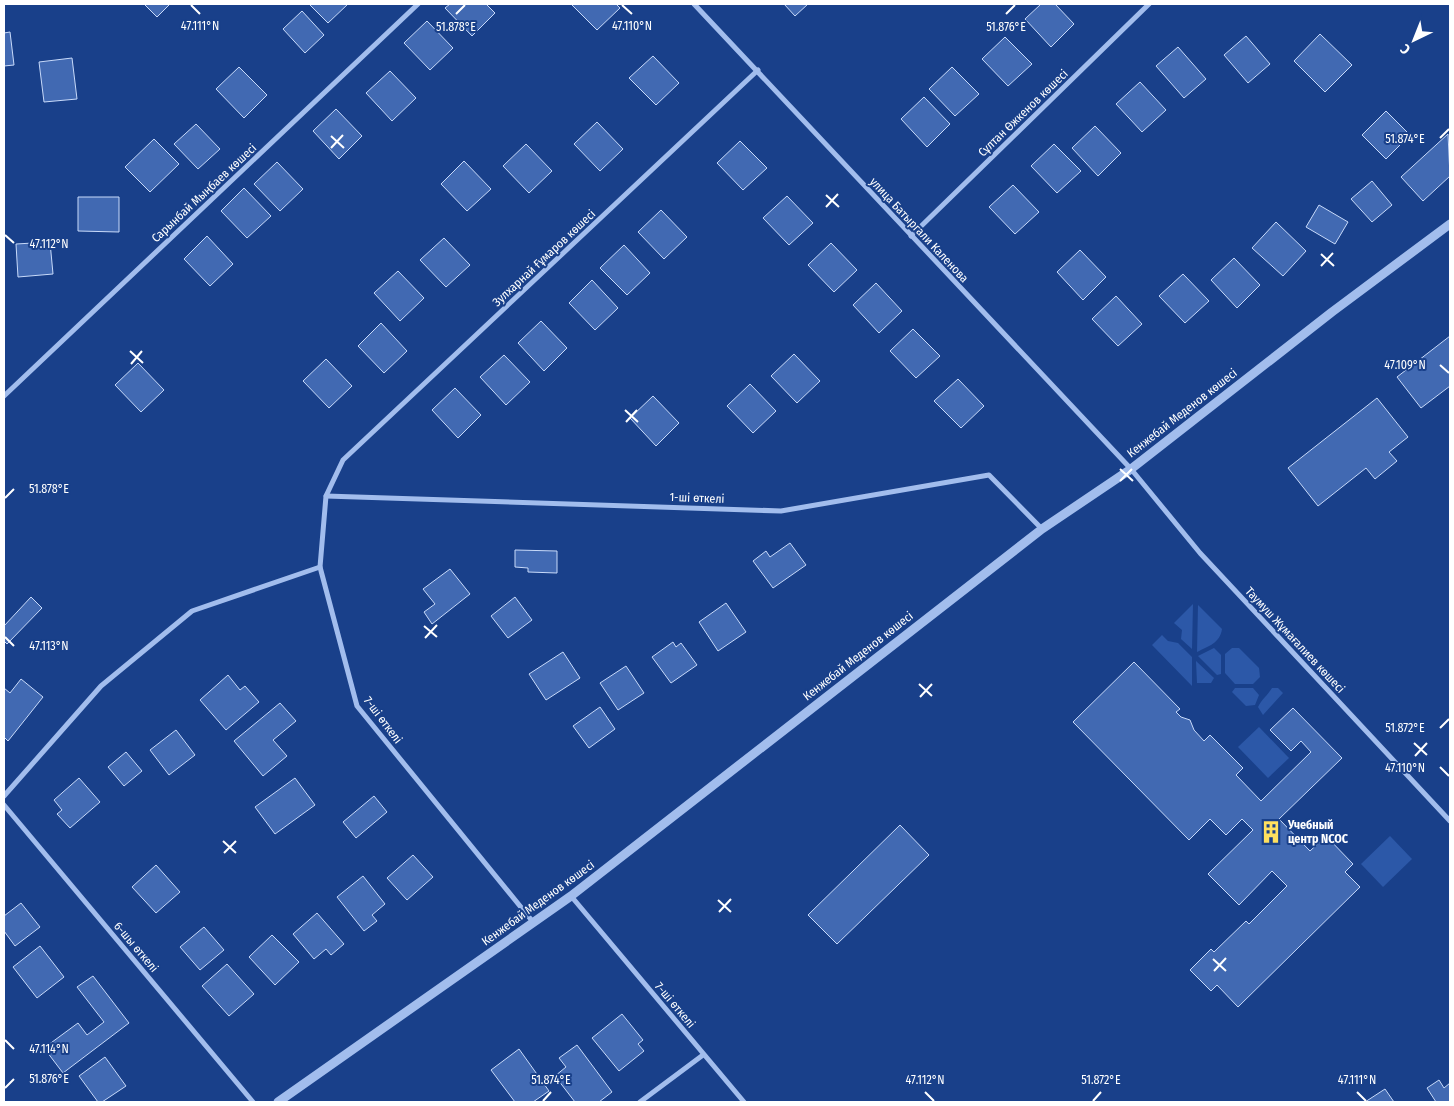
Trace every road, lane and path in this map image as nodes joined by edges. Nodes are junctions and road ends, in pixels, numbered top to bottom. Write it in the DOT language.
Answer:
graph roads {
  1 [pos="418,4"];
  2 [pos="694,4"];
  3 [pos="1149,4"];
  4 [pos="758,70"];
  5 [pos="1450,224"];
  6 [pos="911,236"];
  7 [pos="4,396"];
  8 [pos="343,460"];
  9 [pos="1131,468"];
  10 [pos="326,496"];
  11 [pos="1042,529"];
  12 [pos="320,567"];
  13 [pos="4,796"];
  14 [pos="4,805"];
  15 [pos="1450,821"];
  16 [pos="571,896"];
  17 [pos="533,922"];
  18 [pos="703,1055"];
  19 [pos="253,1102"];
  20 [pos="278,1102"];
  21 [pos="640,1102"];
  22 [pos="744,1102"];
  1 -- 7 [label="street, Сарынбай Мыңбаев көшесі"];
  2 -- 4 [label="street, улица Батыргали Каленова"];
  3 -- 6 [label="street, Сұлтан Өжкенов көшесі"];
  4 -- 6 [label="street, улица Батыргали Каленова"];
  4 -- 8 [label="street, Зулхарнай Ғұмаров көшесі"];
  5 -- 9 [label="street, Кенжебай Меденов көшесі"];
  6 -- 9 [label="street, улица Батыргали Каленова"];
  8 -- 10 [label="street, 7-ші өткелі"];
  9 -- 11 [label="street, Кенжебай Меденов көшесі"];
  9 -- 15 [label="street, Таумуш Жұмағалиев көшесі"];
  10 -- 11 [label="street, 1-ші өткелі"];
  10 -- 12 [label="street, 7-ші өткелі"];
  11 -- 16 [label="street, Кенжебай Меденов көшесі"];
  12 -- 13 [label="street"];
  12 -- 17 [label="street, 7-ші өткелі"];
  14 -- 19 [label="street, 6-шы өткелі"];
  16 -- 17 [label="street, Кенжебай Меденов көшесі"];
  16 -- 18 [label="street, 7-ші өткелі"];
  17 -- 20 [label="street, Кенжебай Меденов көшесі"];
  18 -- 21 [label="street"];
  18 -- 22 [label="street, 7-ші өткелі"];
}
